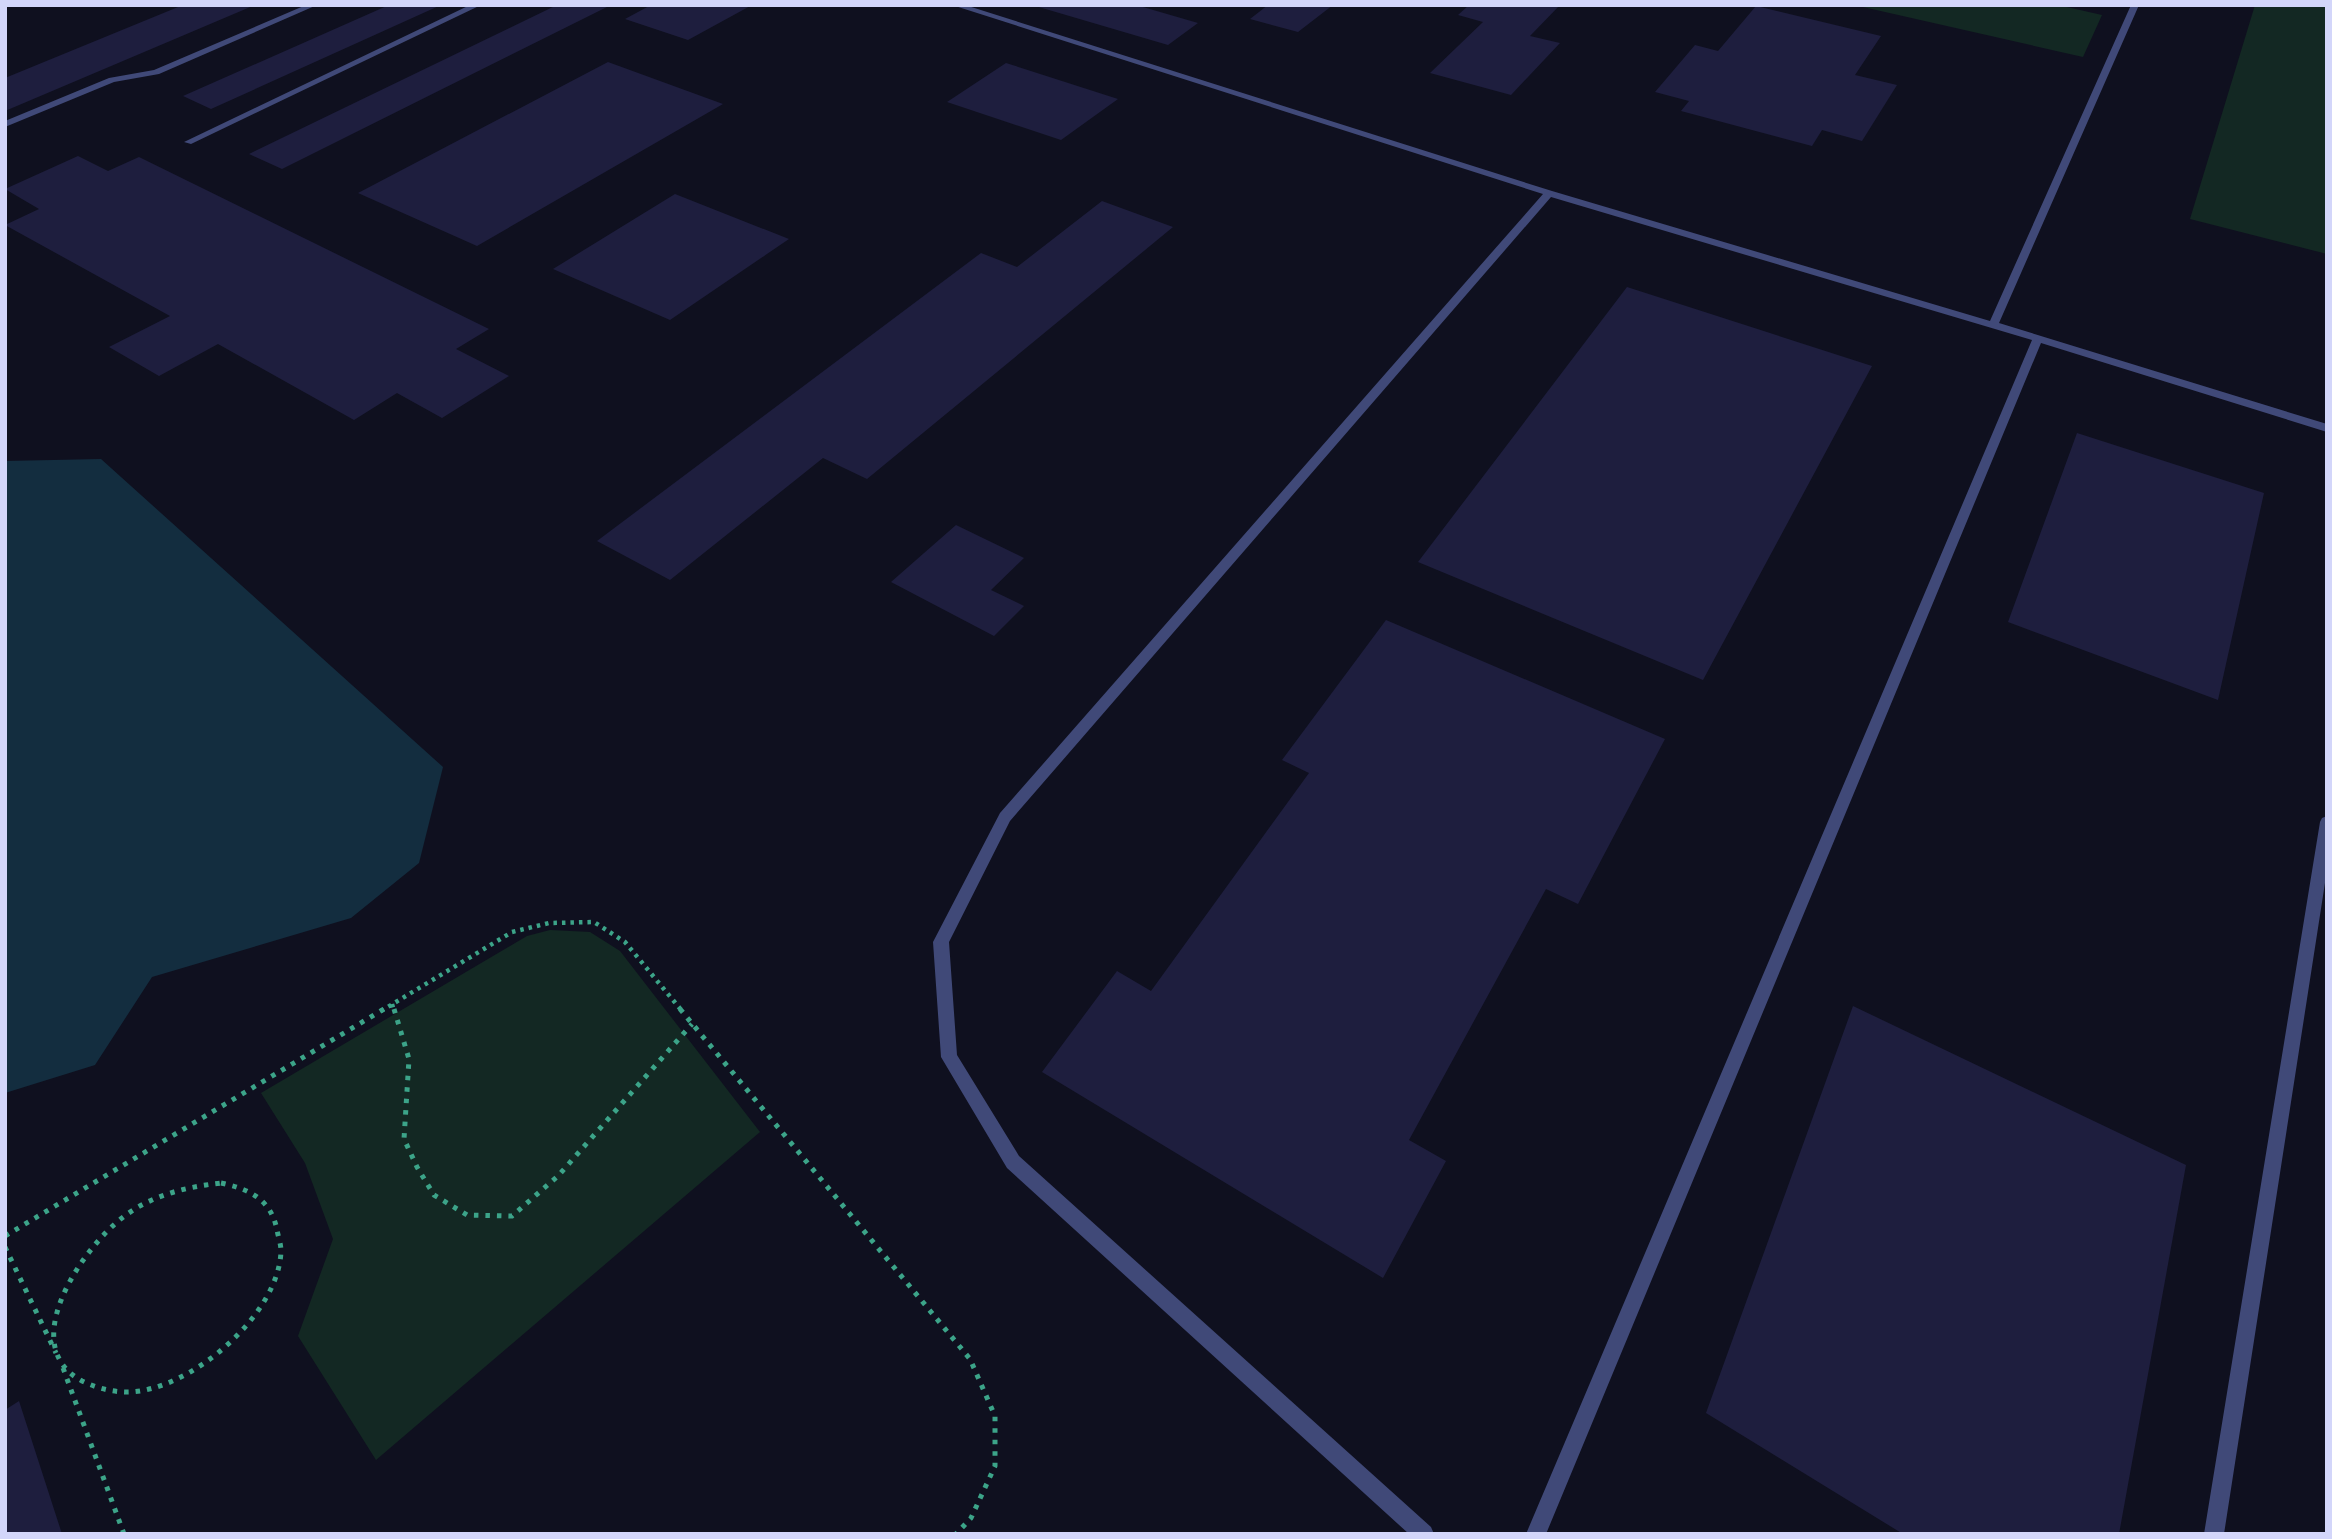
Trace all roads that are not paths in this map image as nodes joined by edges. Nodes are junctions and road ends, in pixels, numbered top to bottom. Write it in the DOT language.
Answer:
graph roads {
  1 [pos="313,5"];
  2 [pos="477,5"];
  3 [pos="956,5"];
  4 [pos="2136,5"];
  5 [pos="5,124"];
  6 [pos="188,142"];
  7 [pos="1549,193"];
  8 [pos="1993,325"];
  9 [pos="2037,340"];
  10 [pos="2327,428"];
  11 [pos="2327,822"];
  12 [pos="1424,1534"];
  13 [pos="1536,1534"];
  14 [pos="2214,1534"];
  1 -- 5 [label="lane"];
  2 -- 6 [label="lane"];
  3 -- 7 [label="lane"];
  4 -- 8 [label="lane"];
  7 -- 8 [label="lane"];
  7 -- 12 [label="lane"];
  8 -- 9 [label="lane"];
  9 -- 10 [label="lane"];
  9 -- 13 [label="lane"];
  11 -- 14 [label="lane"];
}
